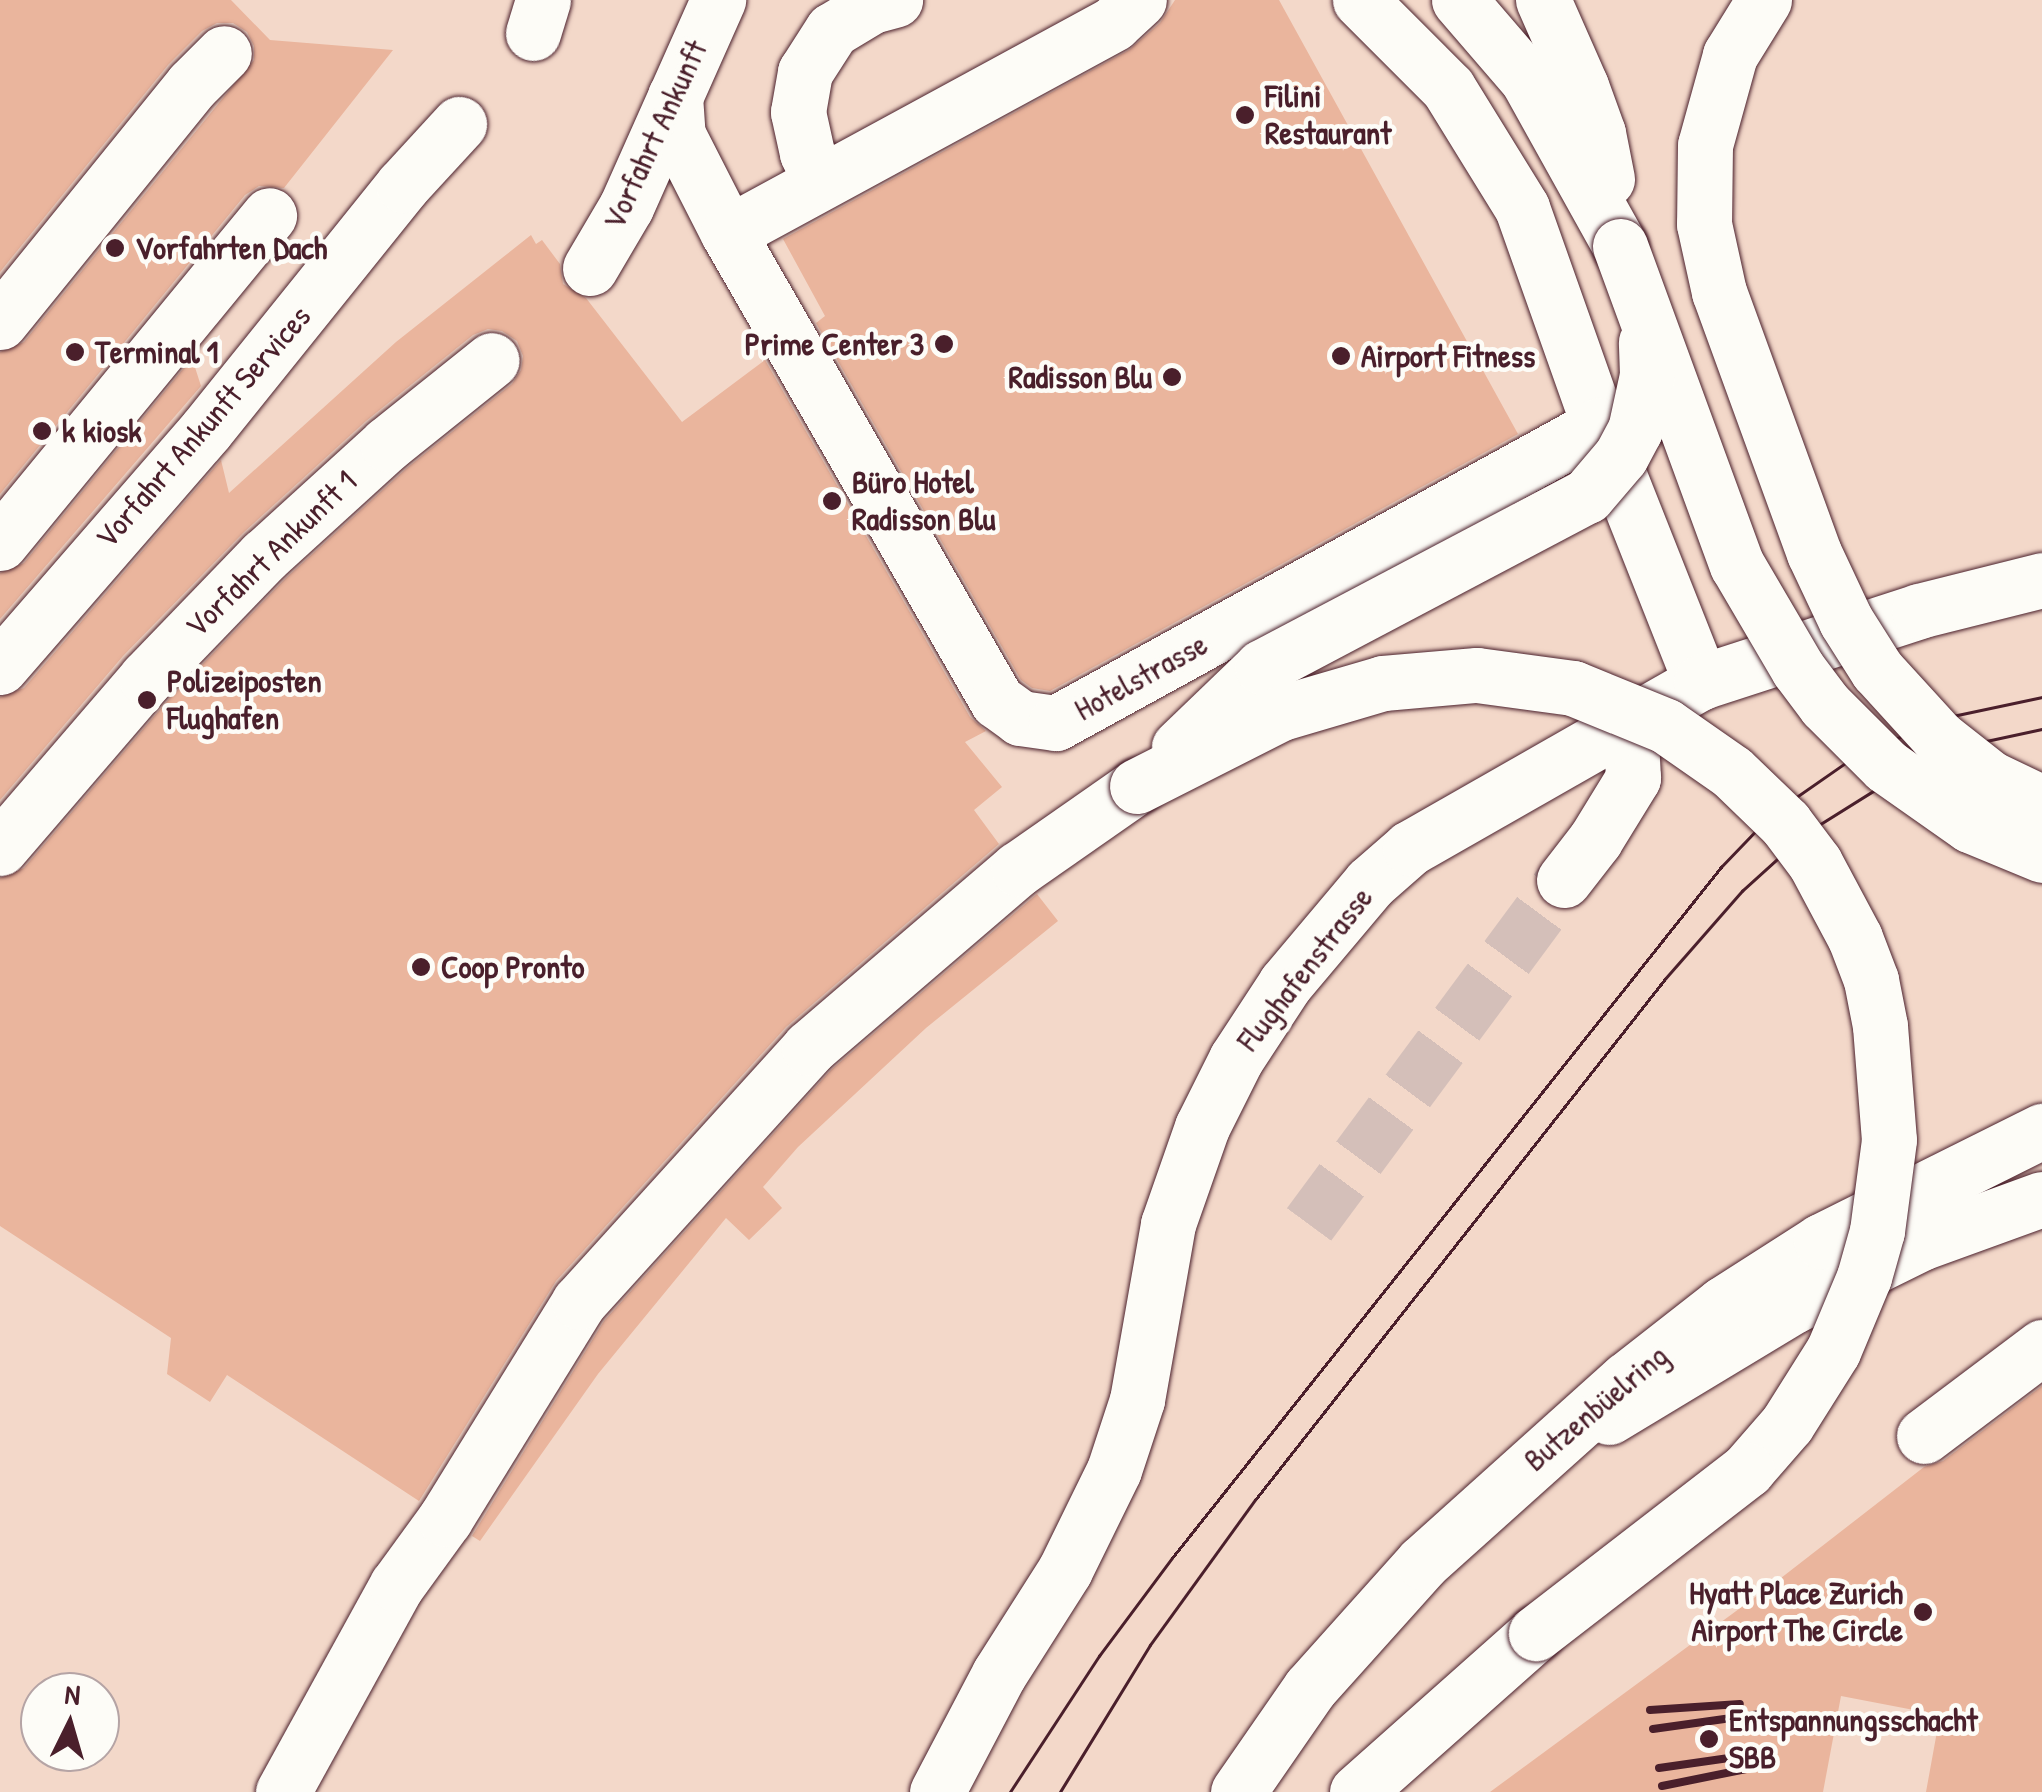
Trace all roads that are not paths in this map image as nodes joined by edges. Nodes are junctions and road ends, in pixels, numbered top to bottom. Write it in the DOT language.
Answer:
graph roads {
  1 [pos="718,0"];
  2 [pos="818,0"];
  3 [pos="1139,0"];
  4 [pos="1360,0"];
  5 [pos="1432,0"];
  6 [pos="1459,0"];
  7 [pos="1543,0"];
  8 [pos="1764,0"];
  9 [pos="883,3"];
  10 [pos="238,66"];
  11 [pos="675,96"];
  12 [pos="445,110"];
  13 [pos="820,180"];
  14 [pos="1522,208"];
  15 [pos="268,214"];
  16 [pos="728,233"];
  17 [pos="1620,246"];
  18 [pos="590,268"];
  19 [pos="1642,313"];
  20 [pos="0,322"];
  21 [pos="479,347"];
  22 [pos="1599,426"];
  23 [pos="0,543"];
  24 [pos="2042,580"];
  25 [pos="0,666"];
  26 [pos="1701,682"];
  27 [pos="1630,722"];
  28 [pos="1137,786"];
  29 [pos="2042,803"];
  30 [pos="0,848"];
  31 [pos="2042,856"];
  32 [pos="1564,880"];
  33 [pos="2042,1130"];
  34 [pos="2039,1200"];
  35 [pos="2042,1348"];
  36 [pos="1924,1436"];
  37 [pos="1495,1494"];
  38 [pos="283,1792"];
  39 [pos="937,1792"];
  40 [pos="1238,1792"];
  41 [pos="1357,1792"];
  1 -- 11 [label="main road, Vorfahrt Ankunft"];
  2 -- 9 [label="main road"];
  3 -- 13 [label="main road"];
  4 -- 14 [label="main road"];
  5 -- 14 [label="main road"];
  6 -- 17 [label="main road"];
  7 -- 17 [label="main road"];
  8 -- 29 [label="main road, bridge"];
  9 -- 13 [label="main road"];
  10 -- 20 [label="main road"];
  11 -- 16 [label="main road, Hotelstrasse"];
  11 -- 18 [label="main road, Vorfahrt Ankunft"];
  12 -- 25 [label="main road, Vorfahrt Ankunft Services"];
  13 -- 16 [label="main road"];
  14 -- 22 [label="main road"];
  15 -- 23 [label="main road"];
  16 -- 22 [label="main road, Hotelstrasse"];
  17 -- 19 [label="main road, bridge"];
  19 -- 28 [label="main road, bridge"];
  19 -- 31 [label="main road, bridge"];
  21 -- 30 [label="main road, Vorfahrt Ankunft 1"];
  22 -- 26 [label="main road"];
  24 -- 26 [label="main road, Flughafenstrasse"];
  26 -- 27 [label="main road, Flughafenstrasse"];
  27 -- 32 [label="main road"];
  27 -- 39 [label="main road, Flughafenstrasse"];
  28 -- 38 [label="main road"];
  28 -- 41 [label="main road, bridge"];
  33 -- 37 [label="main road, Butzenbüelring"];
  34 -- 37 [label="main road"];
  35 -- 36 [label="main road"];
  37 -- 40 [label="main road, Butzenbüelring"];
}
